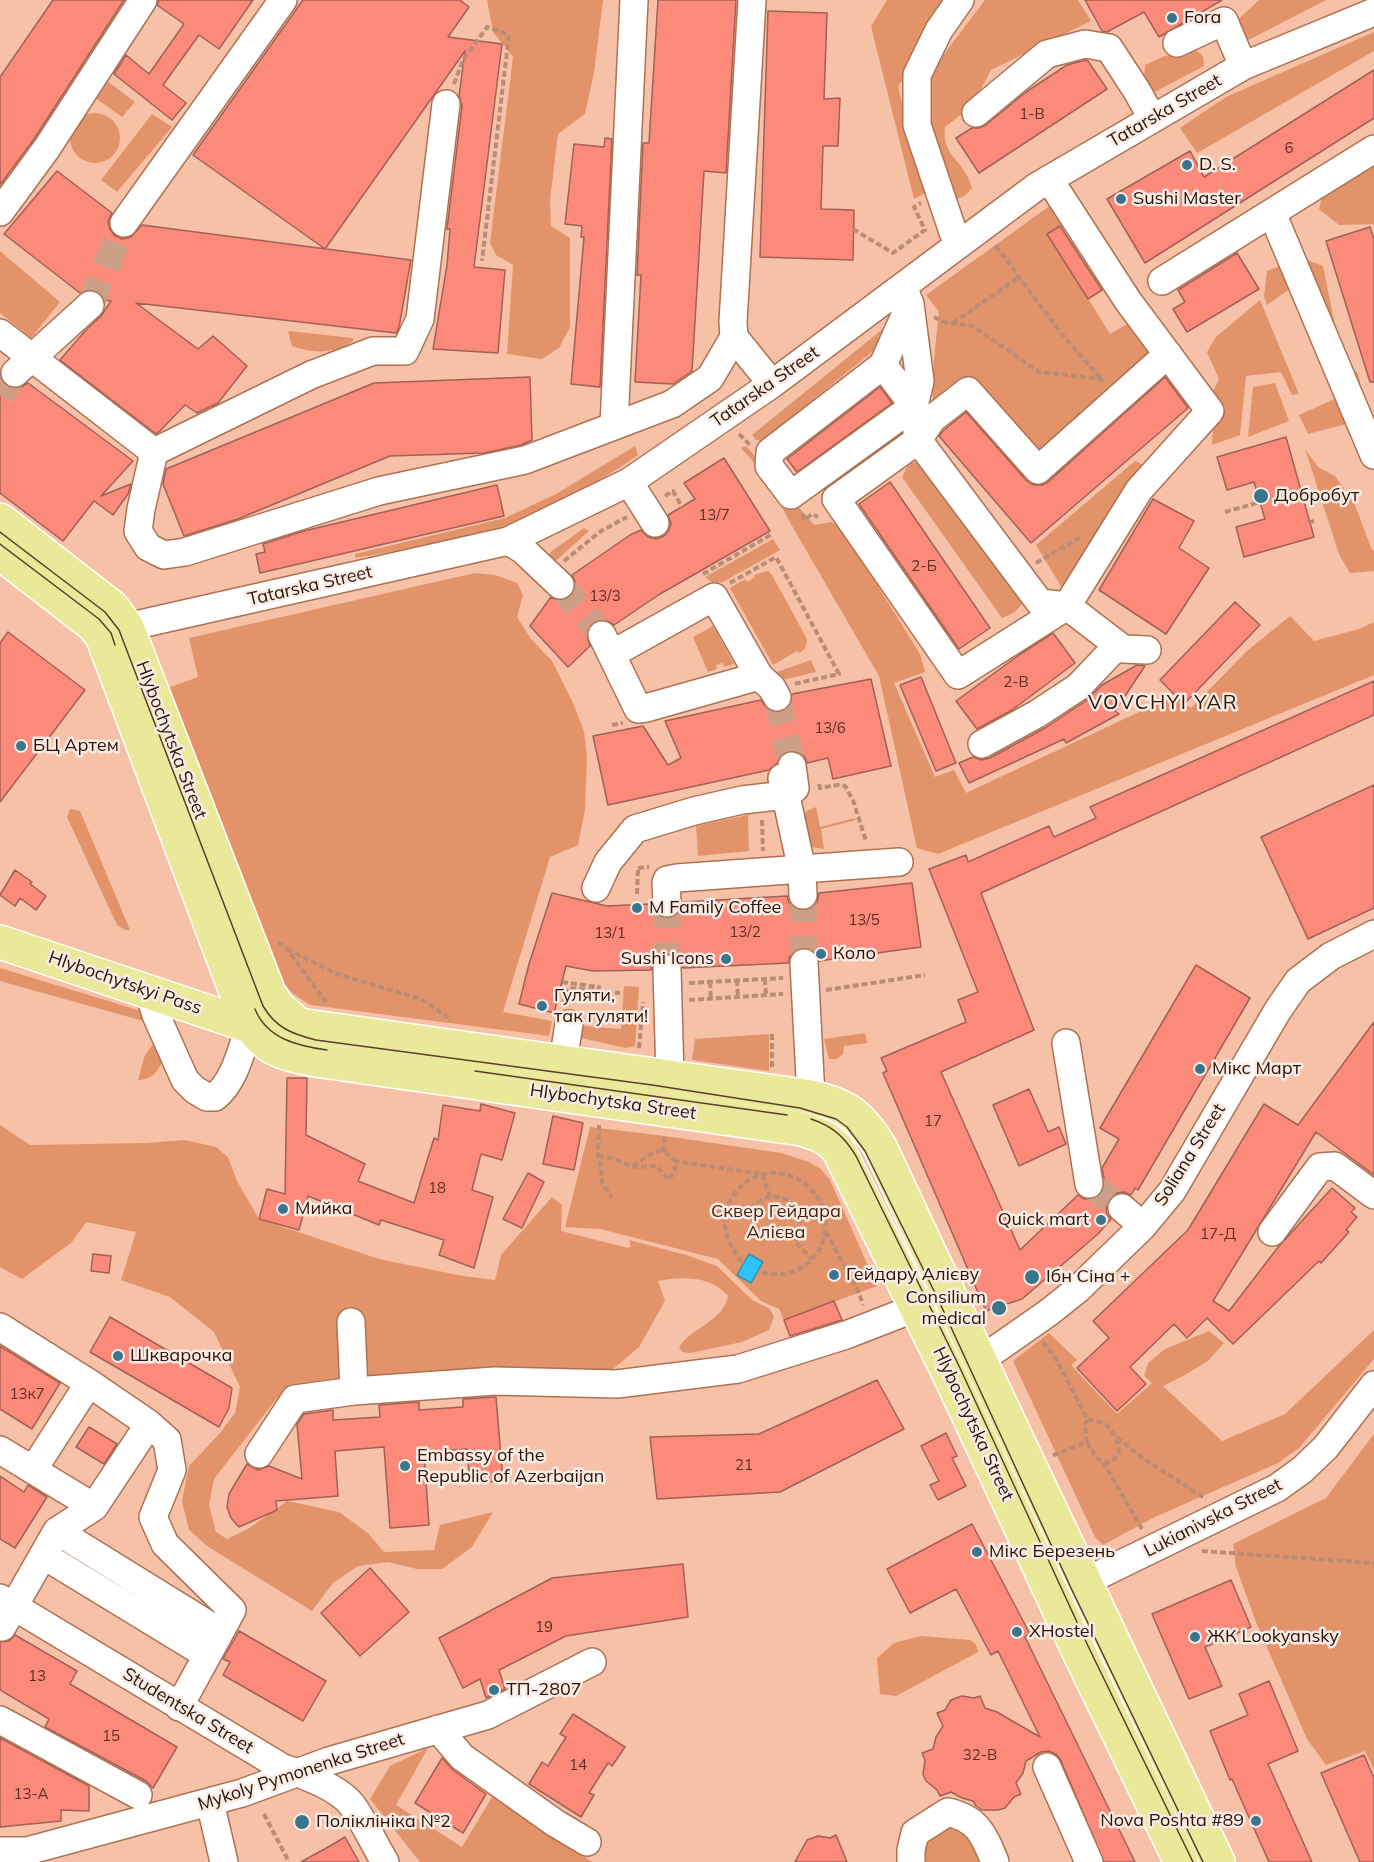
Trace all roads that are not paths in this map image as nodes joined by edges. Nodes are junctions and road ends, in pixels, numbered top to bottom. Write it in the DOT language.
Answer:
graph roads {
  1 [pos="143,0"];
  2 [pos="283,0"];
  3 [pos="634,0"];
  4 [pos="752,0"];
  5 [pos="960,0"];
  6 [pos="1374,12"];
  7 [pos="1177,43"];
  8 [pos="1243,66"];
  9 [pos="446,104"];
  10 [pos="976,112"];
  11 [pos="1152,118"];
  12 [pos="1374,149"];
  13 [pos="1050,179"];
  14 [pos="0,212"];
  15 [pos="1272,213"];
  16 [pos="124,223"];
  17 [pos="961,243"];
  18 [pos="1162,281"];
  19 [pos="907,296"];
  20 [pos="90,305"];
  21 [pos="0,333"];
  22 [pos="734,337"];
  23 [pos="1168,354"];
  24 [pos="883,364"];
  25 [pos="24,366"];
  26 [pos="772,384"];
  27 [pos="914,406"];
  28 [pos="614,425"];
  29 [pos="918,440"];
  30 [pos="154,453"];
  31 [pos="1374,454"];
  32 [pos="629,482"];
  33 [pos="649,515"];
  34 [pos="0,520"];
  35 [pos="508,541"];
  36 [pos="0,553"];
  37 [pos="560,575"];
  38 [pos="1067,606"];
  39 [pos="115,632"];
  40 [pos="1118,645"];
  41 [pos="1147,650"];
  42 [pos="759,676"];
  43 [pos="783,691"];
  44 [pos="982,744"];
  45 [pos="786,767"];
  46 [pos="786,795"];
  47 [pos="899,862"];
  48 [pos="802,883"];
  49 [pos="596,888"];
  50 [pos="668,903"];
  51 [pos="1374,934"];
  52 [pos="0,942"];
  53 [pos="804,978"];
  54 [pos="672,985"];
  55 [pos="148,990"];
  56 [pos="288,1016"];
  57 [pos="569,1024"];
  58 [pos="250,1026"];
  59 [pos="1066,1043"];
  60 [pos="563,1062"];
  61 [pos="670,1077"];
  62 [pos="811,1097"];
  63 [pos="1089,1184"];
  64 [pos="1374,1195"];
  65 [pos="1122,1208"];
  66 [pos="1143,1226"];
  67 [pos="1272,1232"];
  68 [pos="949,1295"];
  69 [pos="917,1308"];
  70 [pos="351,1322"];
  71 [pos="0,1326"];
  72 [pos="979,1358"];
  73 [pos="949,1374"];
  74 [pos="89,1383"];
  75 [pos="1374,1385"];
  76 [pos="354,1390"];
  77 [pos="149,1424"];
  78 [pos="0,1450"];
  79 [pos="259,1454"];
  80 [pos="33,1470"];
  81 [pos="94,1507"];
  82 [pos="57,1531"];
  83 [pos="43,1555"];
  84 [pos="1085,1582"];
  85 [pos="1054,1597"];
  86 [pos="5,1610"];
  87 [pos="213,1643"];
  88 [pos="592,1662"];
  89 [pos="179,1707"];
  90 [pos="0,1720"];
  91 [pos="438,1729"];
  92 [pos="1047,1767"];
  93 [pos="299,1773"];
  94 [pos="138,1795"];
  95 [pos="210,1802"];
  96 [pos="587,1842"];
  97 [pos="0,1851"];
  98 [pos="224,1862"];
  99 [pos="385,1862"];
  100 [pos="911,1862"];
  101 [pos="995,1862"];
  102 [pos="1089,1862"];
  103 [pos="1181,1862"];
  104 [pos="1218,1862"];
  1 -- 14 [label="street"];
  2 -- 16 [label="street"];
  3 -- 28 [label="street"];
  4 -- 22 [label="street"];
  5 -- 17 [label="street"];
  6 -- 8 [label="street, Tatarska Street"];
  7 -- 8 [label="street"];
  8 -- 11 [label="street, Tatarska Street"];
  9 -- 30 [label="street"];
  10 -- 11 [label="street"];
  11 -- 13 [label="street, Tatarska Street"];
  12 -- 15 [label="street"];
  13 -- 17 [label="street, Tatarska Street"];
  13 -- 23 [label="street"];
  15 -- 18 [label="street"];
  15 -- 31 [label="street"];
  17 -- 19 [label="street, Tatarska Street"];
  19 -- 24 [label="street"];
  19 -- 26 [label="street, Tatarska Street"];
  19 -- 27 [label="street"];
  20 -- 25 [label="street"];
  21 -- 25 [label="street"];
  22 -- 26 [label="street"];
  22 -- 28 [label="street"];
  23 -- 29 [label="street"];
  23 -- 38 [label="street"];
  24 -- 27 [label="street"];
  24 -- 27 [label="street"];
  25 -- 30 [label="street"];
  26 -- 32 [label="street, Tatarska Street"];
  27 -- 29 [label="street"];
  28 -- 30 [label="street"];
  29 -- 38 [label="street"];
  29 -- 38 [label="street"];
  32 -- 33 [label="street"];
  32 -- 35 [label="street, Tatarska Street"];
  34 -- 39 [label="main road, Hlybochytska Street"];
  35 -- 37 [label="street"];
  35 -- 39 [label="street, Tatarska Street"];
  36 -- 39 [label="main road, Hlybochytska Street"];
  38 -- 40 [label="street"];
  39 -- 56 [label="main road, Hlybochytska Street"];
  39 -- 58 [label="main road, Hlybochytska Street"];
  40 -- 41 [label="street"];
  40 -- 44 [label="street"];
  42 -- 42 [label="street"];
  42 -- 43 [label="street"];
  45 -- 46 [label="street"];
  46 -- 48 [label="street"];
  46 -- 49 [label="street"];
  47 -- 48 [label="street"];
  48 -- 50 [label="street"];
  51 -- 66 [label="street, Soliana Street"];
  52 -- 55 [label="main road, Hlybochytskyi Pass"];
  53 -- 62 [label="street"];
  54 -- 61 [label="street"];
  55 -- 58 [label="main road, Hlybochytskyi Pass"];
  55 -- 58 [label="street"];
  56 -- 58 [label="main road"];
  56 -- 60 [label="main road, Hlybochytska Street"];
  57 -- 60 [label="street"];
  58 -- 69 [label="main road, Hlybochytska Street"];
  59 -- 63 [label="street"];
  60 -- 61 [label="main road, Hlybochytska Street"];
  61 -- 62 [label="main road, Hlybochytska Street"];
  62 -- 68 [label="main road, Hlybochytska Street"];
  64 -- 67 [label="street"];
  65 -- 66 [label="street"];
  66 -- 72 [label="street, Soliana Street"];
  68 -- 69 [label="street"];
  68 -- 72 [label="main road, Hlybochytska Street"];
  69 -- 73 [label="main road, Hlybochytska Street"];
  69 -- 76 [label="street"];
  70 -- 76 [label="street"];
  71 -- 74 [label="street"];
  72 -- 73 [label="street, Soliana Street"];
  72 -- 84 [label="main road, Hlybochytska Street"];
  73 -- 85 [label="main road, Hlybochytska Street"];
  74 -- 77 [label="street"];
  74 -- 80 [label="street"];
  75 -- 84 [label="street, Lukianivska Street"];
  76 -- 79 [label="street"];
  77 -- 81 [label="street"];
  77 -- 87 [label="street"];
  78 -- 80 [label="street"];
  80 -- 81 [label="street"];
  81 -- 82 [label="street"];
  82 -- 83 [label="street"];
  82 -- 87 [label="street"];
  83 -- 86 [label="street"];
  83 -- 87 [label="street"];
  84 -- 85 [label="street, Lukianivska Street"];
  84 -- 104 [label="main road, Hlybochytska Street"];
  85 -- 103 [label="main road, Hlybochytska Street"];
  86 -- 89 [label="street, Studentska Street"];
  87 -- 89 [label="street"];
  88 -- 91 [label="street, Mykoly Pymonenka Street"];
  89 -- 93 [label="street, Studentska Street"];
  90 -- 94 [label="street"];
  91 -- 93 [label="street, Mykoly Pymonenka Street"];
  91 -- 96 [label="street"];
  92 -- 102 [label="street"];
  93 -- 95 [label="street, Mykoly Pymonenka Street"];
  93 -- 99 [label="street, Studentska Street"];
  95 -- 97 [label="street, Mykoly Pymonenka Street"];
  95 -- 98 [label="street"];
  100 -- 101 [label="street"];
}
